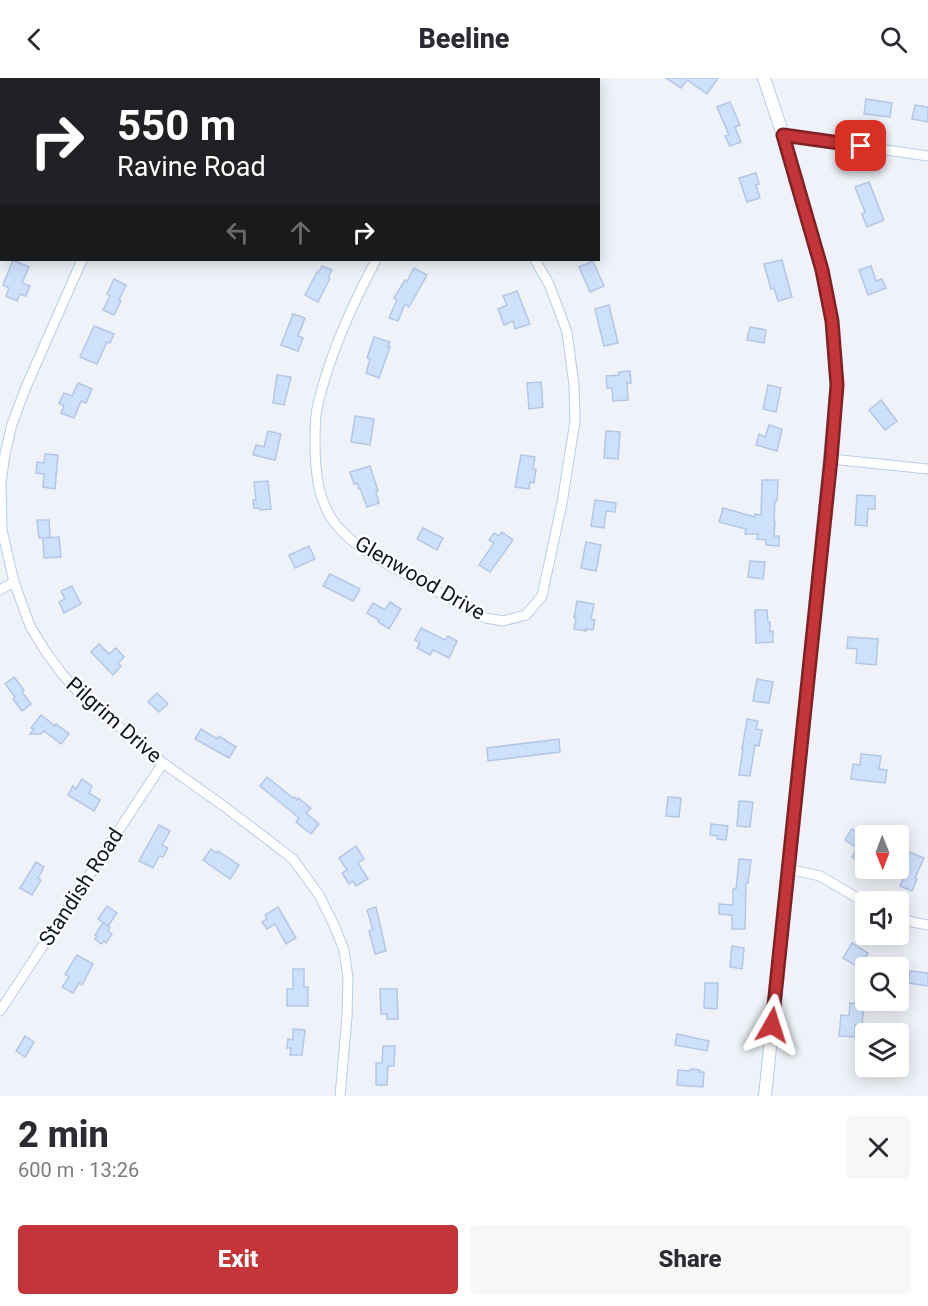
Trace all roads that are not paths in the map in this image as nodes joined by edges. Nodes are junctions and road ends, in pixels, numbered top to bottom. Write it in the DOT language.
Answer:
graph roads {
  1 [pos="764,78"];
  2 [pos="783,135"];
  3 [pos="928,156"];
  4 [pos="82,261"];
  5 [pos="375,261"];
  6 [pos="536,261"];
  7 [pos="3,453"];
  8 [pos="831,459"];
  9 [pos="928,469"];
  10 [pos="14,582"];
  11 [pos="0,590"];
  12 [pos="163,763"];
  13 [pos="788,869"];
  14 [pos="855,897"];
  15 [pos="909,921"];
  16 [pos="928,925"];
  17 [pos="0,1011"];
  18 [pos="340,1096"];
  19 [pos="765,1096"];
  1 -- 2 [label="street"];
  2 -- 3 [label="street"];
  2 -- 8 [label="street"];
  4 -- 7 [label="street, Pilgrim Drive"];
  5 -- 6 [label="street, Glenwood Drive"];
  7 -- 10 [label="street, Pilgrim Drive"];
  8 -- 9 [label="street"];
  8 -- 13 [label="street"];
  10 -- 11 [label="street"];
  10 -- 12 [label="street, Pilgrim Drive"];
  12 -- 17 [label="street, Standish Road"];
  12 -- 18 [label="street, Pilgrim Drive"];
  13 -- 14 [label="street"];
  13 -- 19 [label="street"];
  15 -- 16 [label="street"];
}
